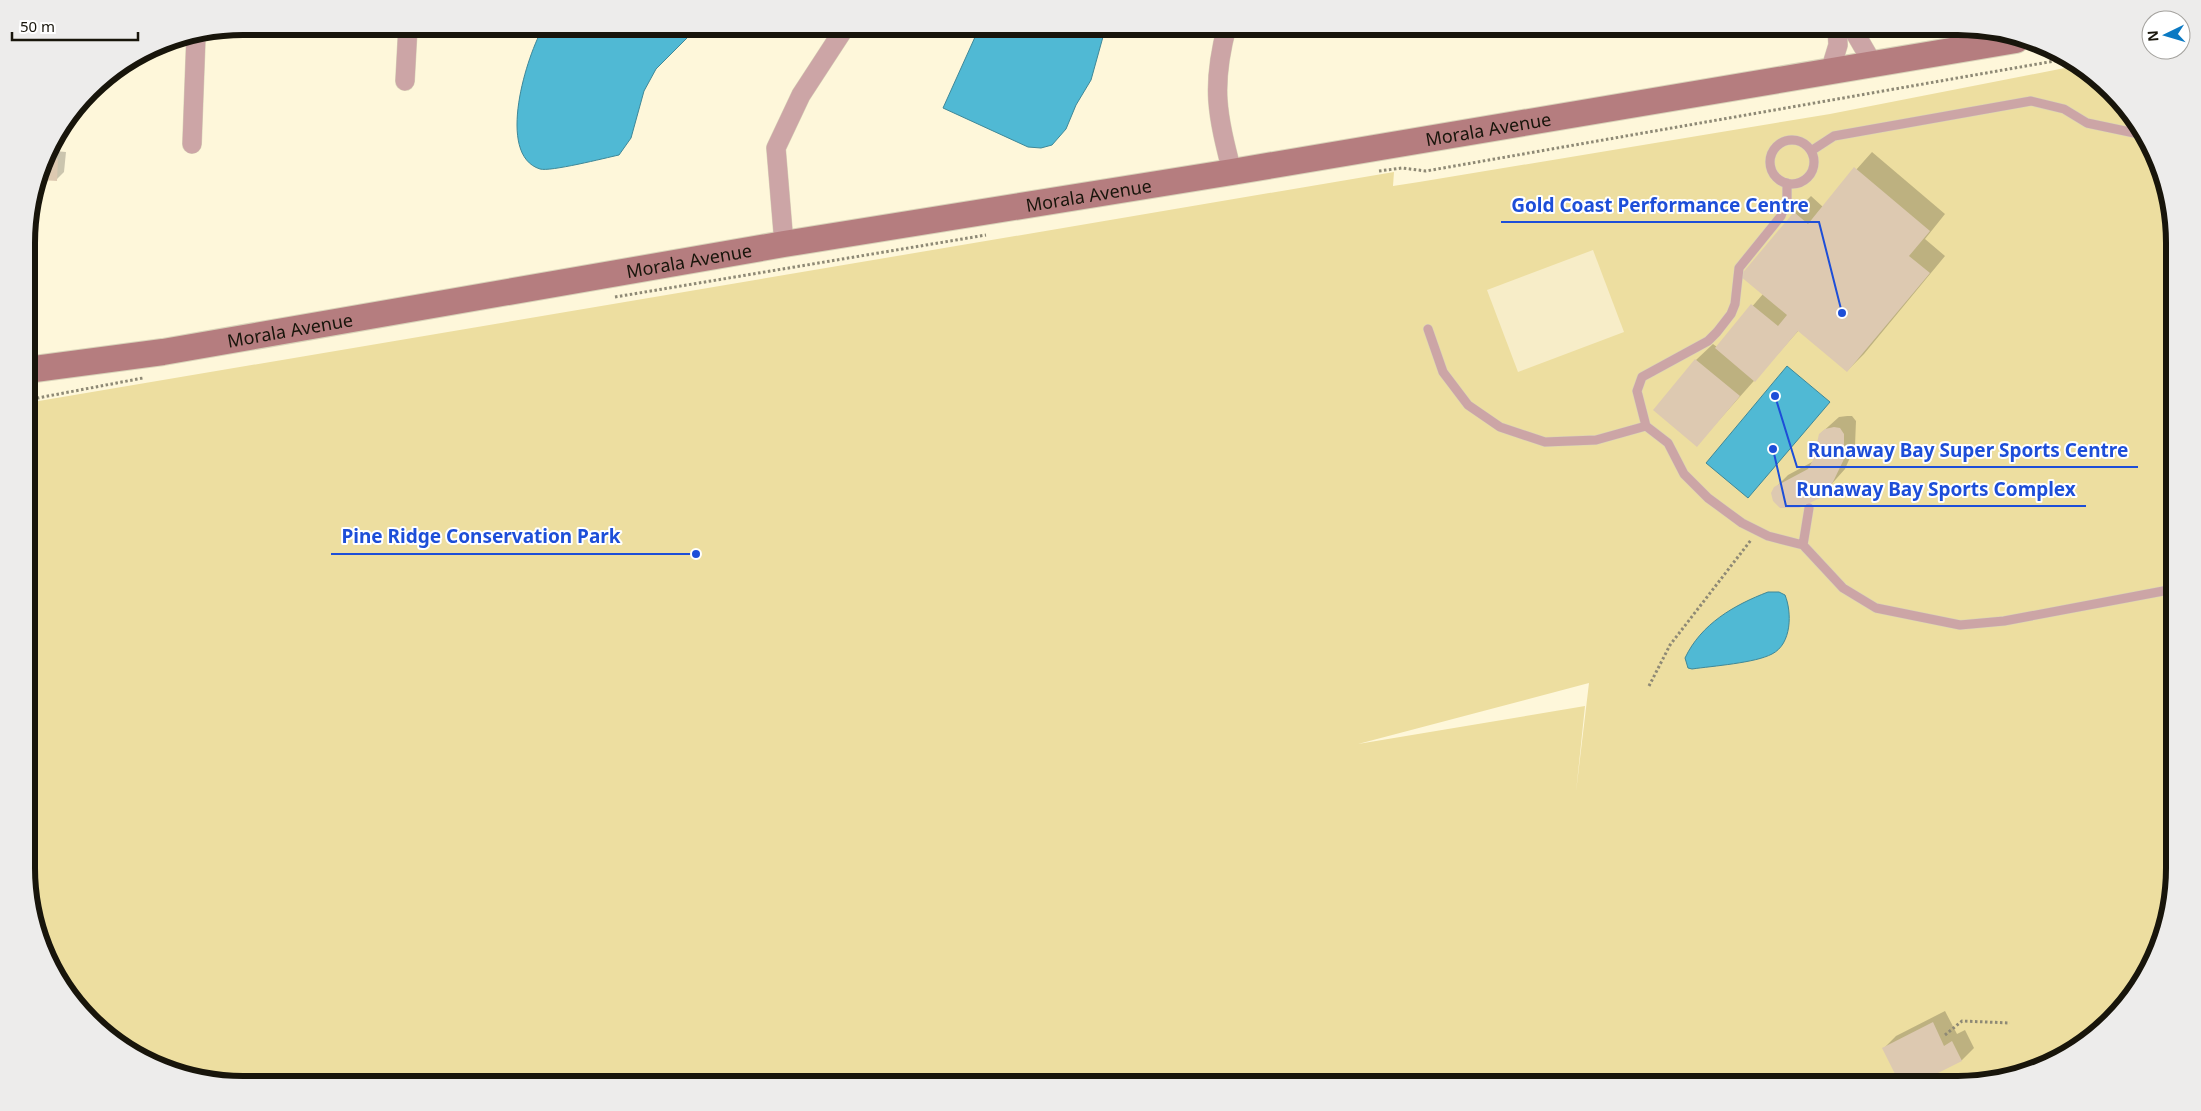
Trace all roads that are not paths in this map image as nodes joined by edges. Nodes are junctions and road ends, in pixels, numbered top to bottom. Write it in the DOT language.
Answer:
graph roads {
  1 [pos="408,35"];
  2 [pos="840,35"];
  3 [pos="1225,35"];
  4 [pos="1837,35"];
  5 [pos="1856,35"];
  6 [pos="196,41"];
  7 [pos="2009,41"];
  8 [pos="1873,64"];
  9 [pos="1830,71"];
  10 [pos="405,81"];
  11 [pos="2134,133"];
  12 [pos="192,144"];
  13 [pos="1811,151"];
  14 [pos="1232,172"];
  15 [pos="1787,183"];
  16 [pos="784,244"];
  17 [pos="1428,329"];
  18 [pos="163,352"];
  19 [pos="35,369"];
  20 [pos="35,383"];
  21 [pos="1646,426"];
  22 [pos="1809,508"];
  23 [pos="1803,545"];
  24 [pos="2166,591"];
  1 -- 10 [label="street"];
  2 -- 16 [label="street"];
  3 -- 14 [label="street"];
  4 -- 9 [label="street"];
  5 -- 8 [label="street"];
  6 -- 12 [label="street"];
  7 -- 8 [label="street, Morala Avenue"];
  8 -- 9 [label="street, Morala Avenue"];
  9 -- 14 [label="street, Morala Avenue"];
  11 -- 13 [label="lane"];
  13 -- 15 [label="lane"];
  13 -- 15 [label="lane"];
  14 -- 16 [label="street, Morala Avenue"];
  15 -- 21 [label="lane"];
  16 -- 18 [label="street, Morala Avenue"];
  17 -- 21 [label="lane"];
  18 -- 19 [label="street, Morala Avenue"];
  18 -- 20 [label="street, Morala Avenue"];
  21 -- 23 [label="lane"];
  22 -- 23 [label="lane"];
  23 -- 24 [label="lane"];
}
